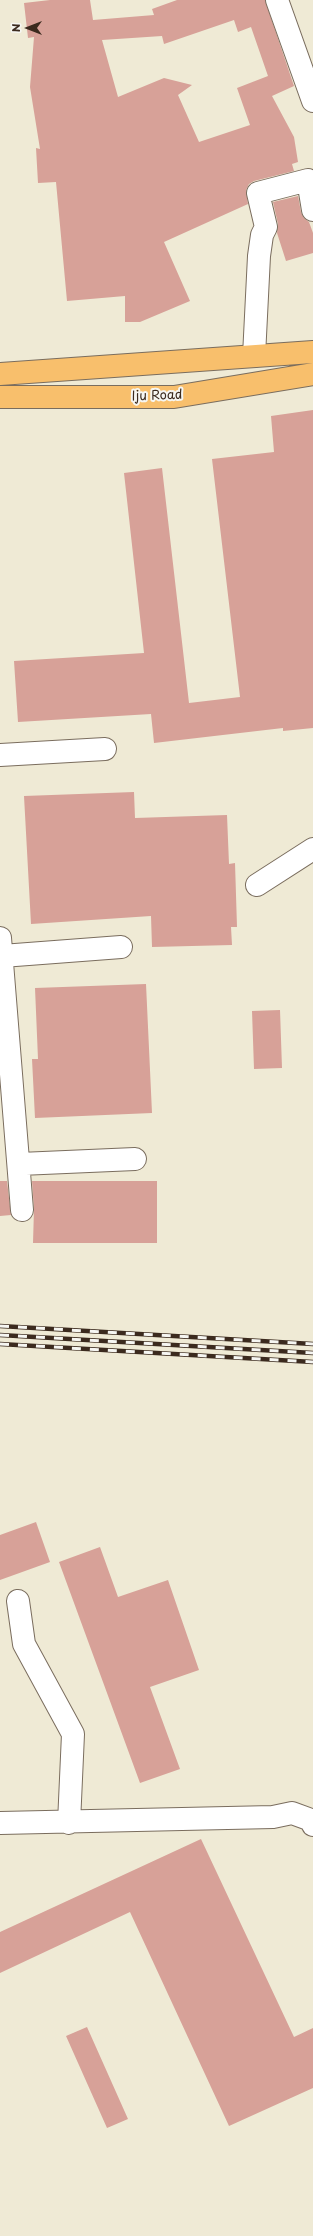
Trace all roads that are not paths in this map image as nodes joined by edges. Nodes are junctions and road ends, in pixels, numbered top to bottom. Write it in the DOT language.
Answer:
graph roads {
  1 [pos="277,0"];
  2 [pos="313,101"];
  3 [pos="313,210"];
  4 [pos="313,352"];
  5 [pos="254,356"];
  6 [pos="0,374"];
  7 [pos="313,374"];
  8 [pos="0,397"];
  9 [pos="105,749"];
  10 [pos="0,755"];
  11 [pos="313,849"];
  12 [pos="257,884"];
  13 [pos="0,944"];
  14 [pos="121,947"];
  15 [pos="12,1153"];
  16 [pos="135,1160"];
  17 [pos="22,1210"];
  18 [pos="18,1601"];
  19 [pos="0,1823"];
  20 [pos="69,1823"];
  21 [pos="313,1825"];
  1 -- 2 [label="street"];
  3 -- 5 [label="street"];
  4 -- 5 [label="main road"];
  5 -- 6 [label="main road"];
  7 -- 8 [label="main road, Iju Road"];
  9 -- 10 [label="street"];
  11 -- 12 [label="street"];
  13 -- 14 [label="street"];
  13 -- 15 [label="street"];
  15 -- 16 [label="street"];
  15 -- 17 [label="street"];
  18 -- 20 [label="street"];
  19 -- 20 [label="street"];
  20 -- 21 [label="street"];
}
